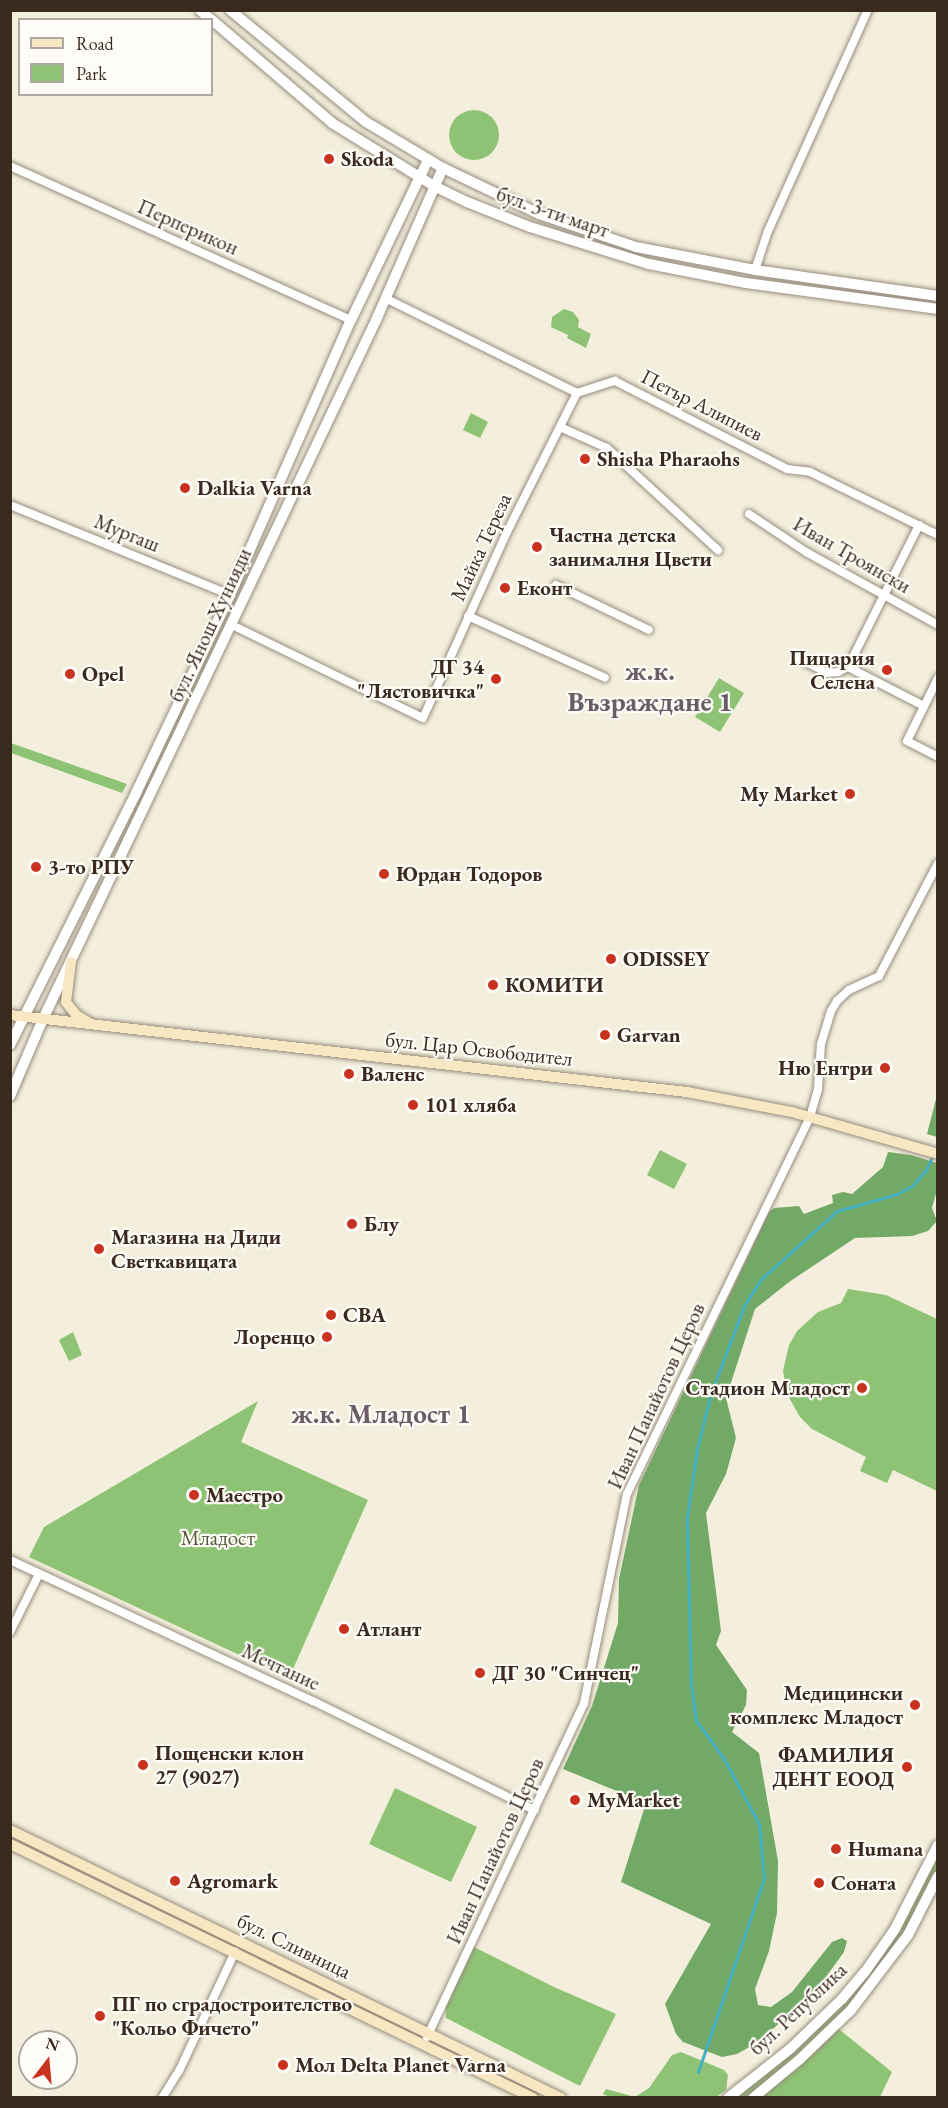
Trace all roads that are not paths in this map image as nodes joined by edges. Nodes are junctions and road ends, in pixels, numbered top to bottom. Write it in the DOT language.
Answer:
graph roads {
  1 [pos="230,10"];
  2 [pos="868,10"];
  3 [pos="213,22"];
  4 [pos="346,106"];
  5 [pos="332,123"];
  6 [pos="428,160"];
  7 [pos="10,166"];
  8 [pos="443,168"];
  9 [pos="419,177"];
  10 [pos="434,186"];
  11 [pos="755,270"];
  12 [pos="938,296"];
  13 [pos="385,298"];
  14 [pos="938,309"];
  15 [pos="351,320"];
  16 [pos="577,393"];
  17 [pos="560,427"];
  18 [pos="10,505"];
  19 [pos="750,514"];
  20 [pos="919,525"];
  21 [pos="938,535"];
  22 [pos="718,550"];
  23 [pos="556,585"];
  24 [pos="884,594"];
  25 [pos="230,595"];
  26 [pos="468,616"];
  27 [pos="232,625"];
  28 [pos="938,625"];
  29 [pos="649,630"];
  30 [pos="798,658"];
  31 [pos="848,667"];
  32 [pos="605,678"];
  33 [pos="938,678"];
  34 [pos="924,706"];
  35 [pos="938,757"];
  36 [pos="938,863"];
  37 [pos="71,962"];
  38 [pos="10,1016"];
  39 [pos="24,1017"];
  40 [pos="43,1019"];
  41 [pos="91,1024"];
  42 [pos="10,1045"];
  43 [pos="10,1096"];
  44 [pos="810,1117"];
  45 [pos="938,1154"];
  46 [pos="10,1560"];
  47 [pos="39,1574"];
  48 [pos="10,1632"];
  49 [pos="535,1810"];
  50 [pos="10,1830"];
  51 [pos="10,1844"];
  52 [pos="938,1845"];
  53 [pos="938,1876"];
  54 [pos="235,1952"];
  55 [pos="429,2033"];
  56 [pos="424,2043"];
  57 [pos="162,2097"];
  58 [pos="533,2097"];
  59 [pos="561,2097"];
  60 [pos="728,2097"];
  61 [pos="753,2097"];
  1 -- 4 [label="street, бул. 3-ти март"];
  2 -- 11 [label="street"];
  3 -- 5 [label="street, бул. 3-ти март"];
  4 -- 5 [label="street"];
  4 -- 6 [label="street, бул. 3-ти март"];
  5 -- 9 [label="street, бул. 3-ти март"];
  6 -- 8 [label="street, бул. 3-ти март"];
  6 -- 9 [label="street, бул. Янош Хунияди"];
  7 -- 15 [label="street, Перперикон"];
  8 -- 10 [label="street, бул. Янош Хунияди"];
  8 -- 11 [label="street, бул. 3-ти март"];
  9 -- 10 [label="street, бул. 3-ти март"];
  9 -- 15 [label="street, бул. Янош Хунияди"];
  10 -- 13 [label="street, бул. Янош Хунияди"];
  10 -- 14 [label="street, бул. 3-ти март"];
  11 -- 12 [label="street, бул. 3-ти март"];
  13 -- 16 [label="street"];
  13 -- 27 [label="street, бул. Янош Хунияди"];
  15 -- 25 [label="street, бул. Янош Хунияди"];
  16 -- 17 [label="street, Майка Тереза"];
  16 -- 20 [label="street, Петър Алипиев"];
  17 -- 22 [label="street"];
  17 -- 26 [label="street, Майка Тереза"];
  18 -- 25 [label="street, Мургаш"];
  19 -- 24 [label="street, Иван Троянски"];
  20 -- 21 [label="street, Петър Алипиев"];
  20 -- 24 [label="street"];
  23 -- 29 [label="street"];
  24 -- 28 [label="street, Иван Троянски"];
  24 -- 31 [label="street"];
  25 -- 39 [label="street, бул. Янош Хунияди"];
  26 -- 27 [label="street, Майка Тереза"];
  26 -- 32 [label="street"];
  27 -- 37 [label="street, бул. Янош Хунияди"];
  30 -- 31 [label="street"];
  31 -- 34 [label="street"];
  33 -- 34 [label="street"];
  34 -- 35 [label="street"];
  36 -- 44 [label="street, Иван Панайотов Церов"];
  37 -- 40 [label="street, бул. Янош Хунияди"];
  37 -- 41 [label="main road"];
  38 -- 39 [label="main road, бул. Цар Освободител"];
  39 -- 40 [label="main road, бул. Цар Освободител"];
  39 -- 42 [label="street, бул. Янош Хунияди"];
  40 -- 41 [label="main road, бул. Цар Освободител"];
  40 -- 43 [label="street, бул. Янош Хунияди"];
  41 -- 44 [label="main road, бул. Цар Освободител"];
  44 -- 45 [label="main road, бул. Цар Освободител"];
  44 -- 49 [label="street, Иван Панайотов Церов"];
  46 -- 47 [label="street, Мечтание"];
  47 -- 48 [label="street"];
  47 -- 49 [label="street, Мечтание"];
  49 -- 55 [label="street, Иван Панайотов Церов"];
  50 -- 55 [label="main road, бул. Сливница"];
  51 -- 54 [label="main road, бул. Сливница"];
  52 -- 60 [label="street, бул. Република"];
  53 -- 61 [label="street, бул. Република"];
  54 -- 56 [label="main road, бул. Сливница"];
  54 -- 57 [label="street"];
  55 -- 56 [label="street, Иван Панайотов Церов"];
  55 -- 59 [label="main road, бул. Сливница"];
  56 -- 58 [label="main road, бул. Сливница"];
}
